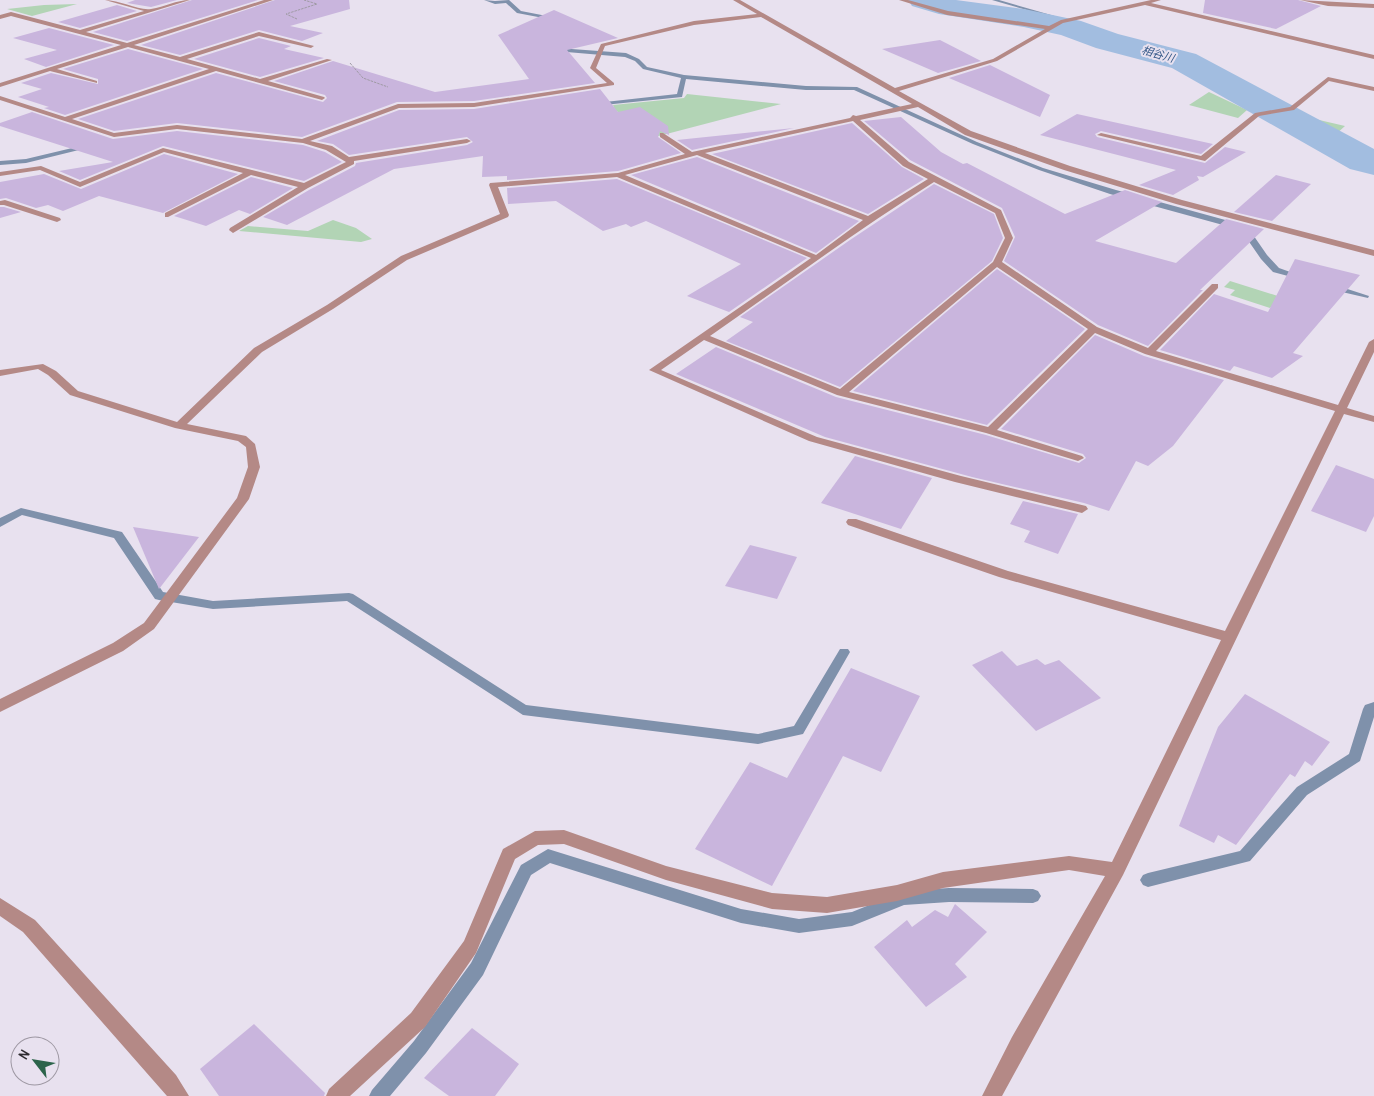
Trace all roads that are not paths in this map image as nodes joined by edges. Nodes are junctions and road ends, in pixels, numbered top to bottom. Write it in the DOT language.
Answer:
graph roads {
  1 [pos="108,0"];
  2 [pos="188,0"];
  3 [pos="270,0"];
  4 [pos="736,0"];
  5 [pos="902,0"];
  6 [pos="1158,0"];
  7 [pos="1303,0"];
  8 [pos="1145,3"];
  9 [pos="1374,6"];
  10 [pos="150,11"];
  11 [pos="763,15"];
  12 [pos="0,17"];
  13 [pos="1049,28"];
  14 [pos="80,32"];
  15 [pos="126,45"];
  16 [pos="312,46"];
  17 [pos="1374,57"];
  18 [pos="180,59"];
  19 [pos="329,60"];
  20 [pos="215,69"];
  21 [pos="49,70"];
  22 [pos="261,81"];
  23 [pos="95,82"];
  24 [pos="0,85"];
  25 [pos="1374,89"];
  26 [pos="892,91"];
  27 [pos="0,98"];
  28 [pos="322,98"];
  29 [pos="917,105"];
  30 [pos="854,117"];
  31 [pos="66,119"];
  32 [pos="663,135"];
  33 [pos="1101,135"];
  34 [pos="302,141"];
  35 [pos="467,141"];
  36 [pos="693,154"];
  37 [pos="347,160"];
  38 [pos="250,172"];
  39 [pos="0,174"];
  40 [pos="618,174"];
  41 [pos="935,178"];
  42 [pos="305,186"];
  43 [pos="0,203"];
  44 [pos="168,215"];
  45 [pos="869,219"];
  46 [pos="57,220"];
  47 [pos="233,230"];
  48 [pos="1374,252"];
  49 [pos="817,258"];
  50 [pos="996,263"];
  51 [pos="1215,286"];
  52 [pos="1094,329"];
  53 [pos="703,336"];
  54 [pos="1374,342"];
  55 [pos="1149,352"];
  56 [pos="0,373"];
  57 [pos="841,393"];
  58 [pos="1340,409"];
  59 [pos="1374,419"];
  60 [pos="179,426"];
  61 [pos="990,431"];
  62 [pos="1078,458"];
  63 [pos="1082,509"];
  64 [pos="852,522"];
  65 [pos="1229,637"];
  66 [pos="0,706"];
  67 [pos="1117,870"];
  68 [pos="0,906"];
  69 [pos="179,1096"];
  70 [pos="336,1096"];
  71 [pos="992,1096"];
  1 -- 10 [label="street"];
  2 -- 10 [label="street"];
  3 -- 15 [label="street"];
  4 -- 11 [label="street"];
  5 -- 13 [label="street"];
  6 -- 8 [label="street"];
  7 -- 9 [label="street"];
  8 -- 13 [label="street"];
  8 -- 17 [label="street"];
  10 -- 14 [label="street"];
  11 -- 26 [label="street"];
  11 -- 34 [label="street"];
  12 -- 14 [label="street"];
  13 -- 26 [label="street"];
  14 -- 15 [label="street"];
  15 -- 18 [label="street"];
  15 -- 21 [label="street"];
  16 -- 18 [label="street"];
  18 -- 20 [label="street"];
  19 -- 22 [label="street"];
  20 -- 22 [label="street"];
  20 -- 31 [label="street"];
  21 -- 23 [label="street"];
  21 -- 24 [label="street"];
  22 -- 28 [label="street"];
  25 -- 33 [label="street"];
  26 -- 29 [label="street"];
  27 -- 31 [label="street"];
  29 -- 30 [label="street"];
  29 -- 48 [label="street"];
  30 -- 36 [label="street"];
  30 -- 41 [label="street"];
  31 -- 34 [label="street"];
  32 -- 36 [label="street"];
  34 -- 37 [label="street"];
  35 -- 37 [label="street"];
  36 -- 40 [label="street"];
  36 -- 45 [label="street"];
  37 -- 42 [label="street"];
  38 -- 39 [label="street"];
  38 -- 42 [label="street"];
  38 -- 44 [label="street"];
  40 -- 49 [label="street"];
  40 -- 60 [label="street"];
  41 -- 45 [label="street"];
  41 -- 50 [label="street"];
  42 -- 47 [label="street"];
  43 -- 46 [label="street"];
  45 -- 49 [label="street"];
  49 -- 53 [label="street"];
  50 -- 52 [label="street"];
  50 -- 57 [label="street"];
  51 -- 55 [label="street"];
  52 -- 55 [label="street"];
  52 -- 61 [label="street"];
  53 -- 57 [label="street"];
  53 -- 63 [label="street"];
  54 -- 58 [label="street"];
  55 -- 58 [label="street"];
  56 -- 60 [label="street"];
  57 -- 61 [label="street"];
  58 -- 59 [label="street"];
  58 -- 65 [label="street"];
  60 -- 66 [label="street"];
  61 -- 62 [label="street"];
  64 -- 65 [label="street"];
  65 -- 67 [label="street"];
  67 -- 70 [label="street"];
  67 -- 71 [label="street"];
  68 -- 69 [label="street"];
}
